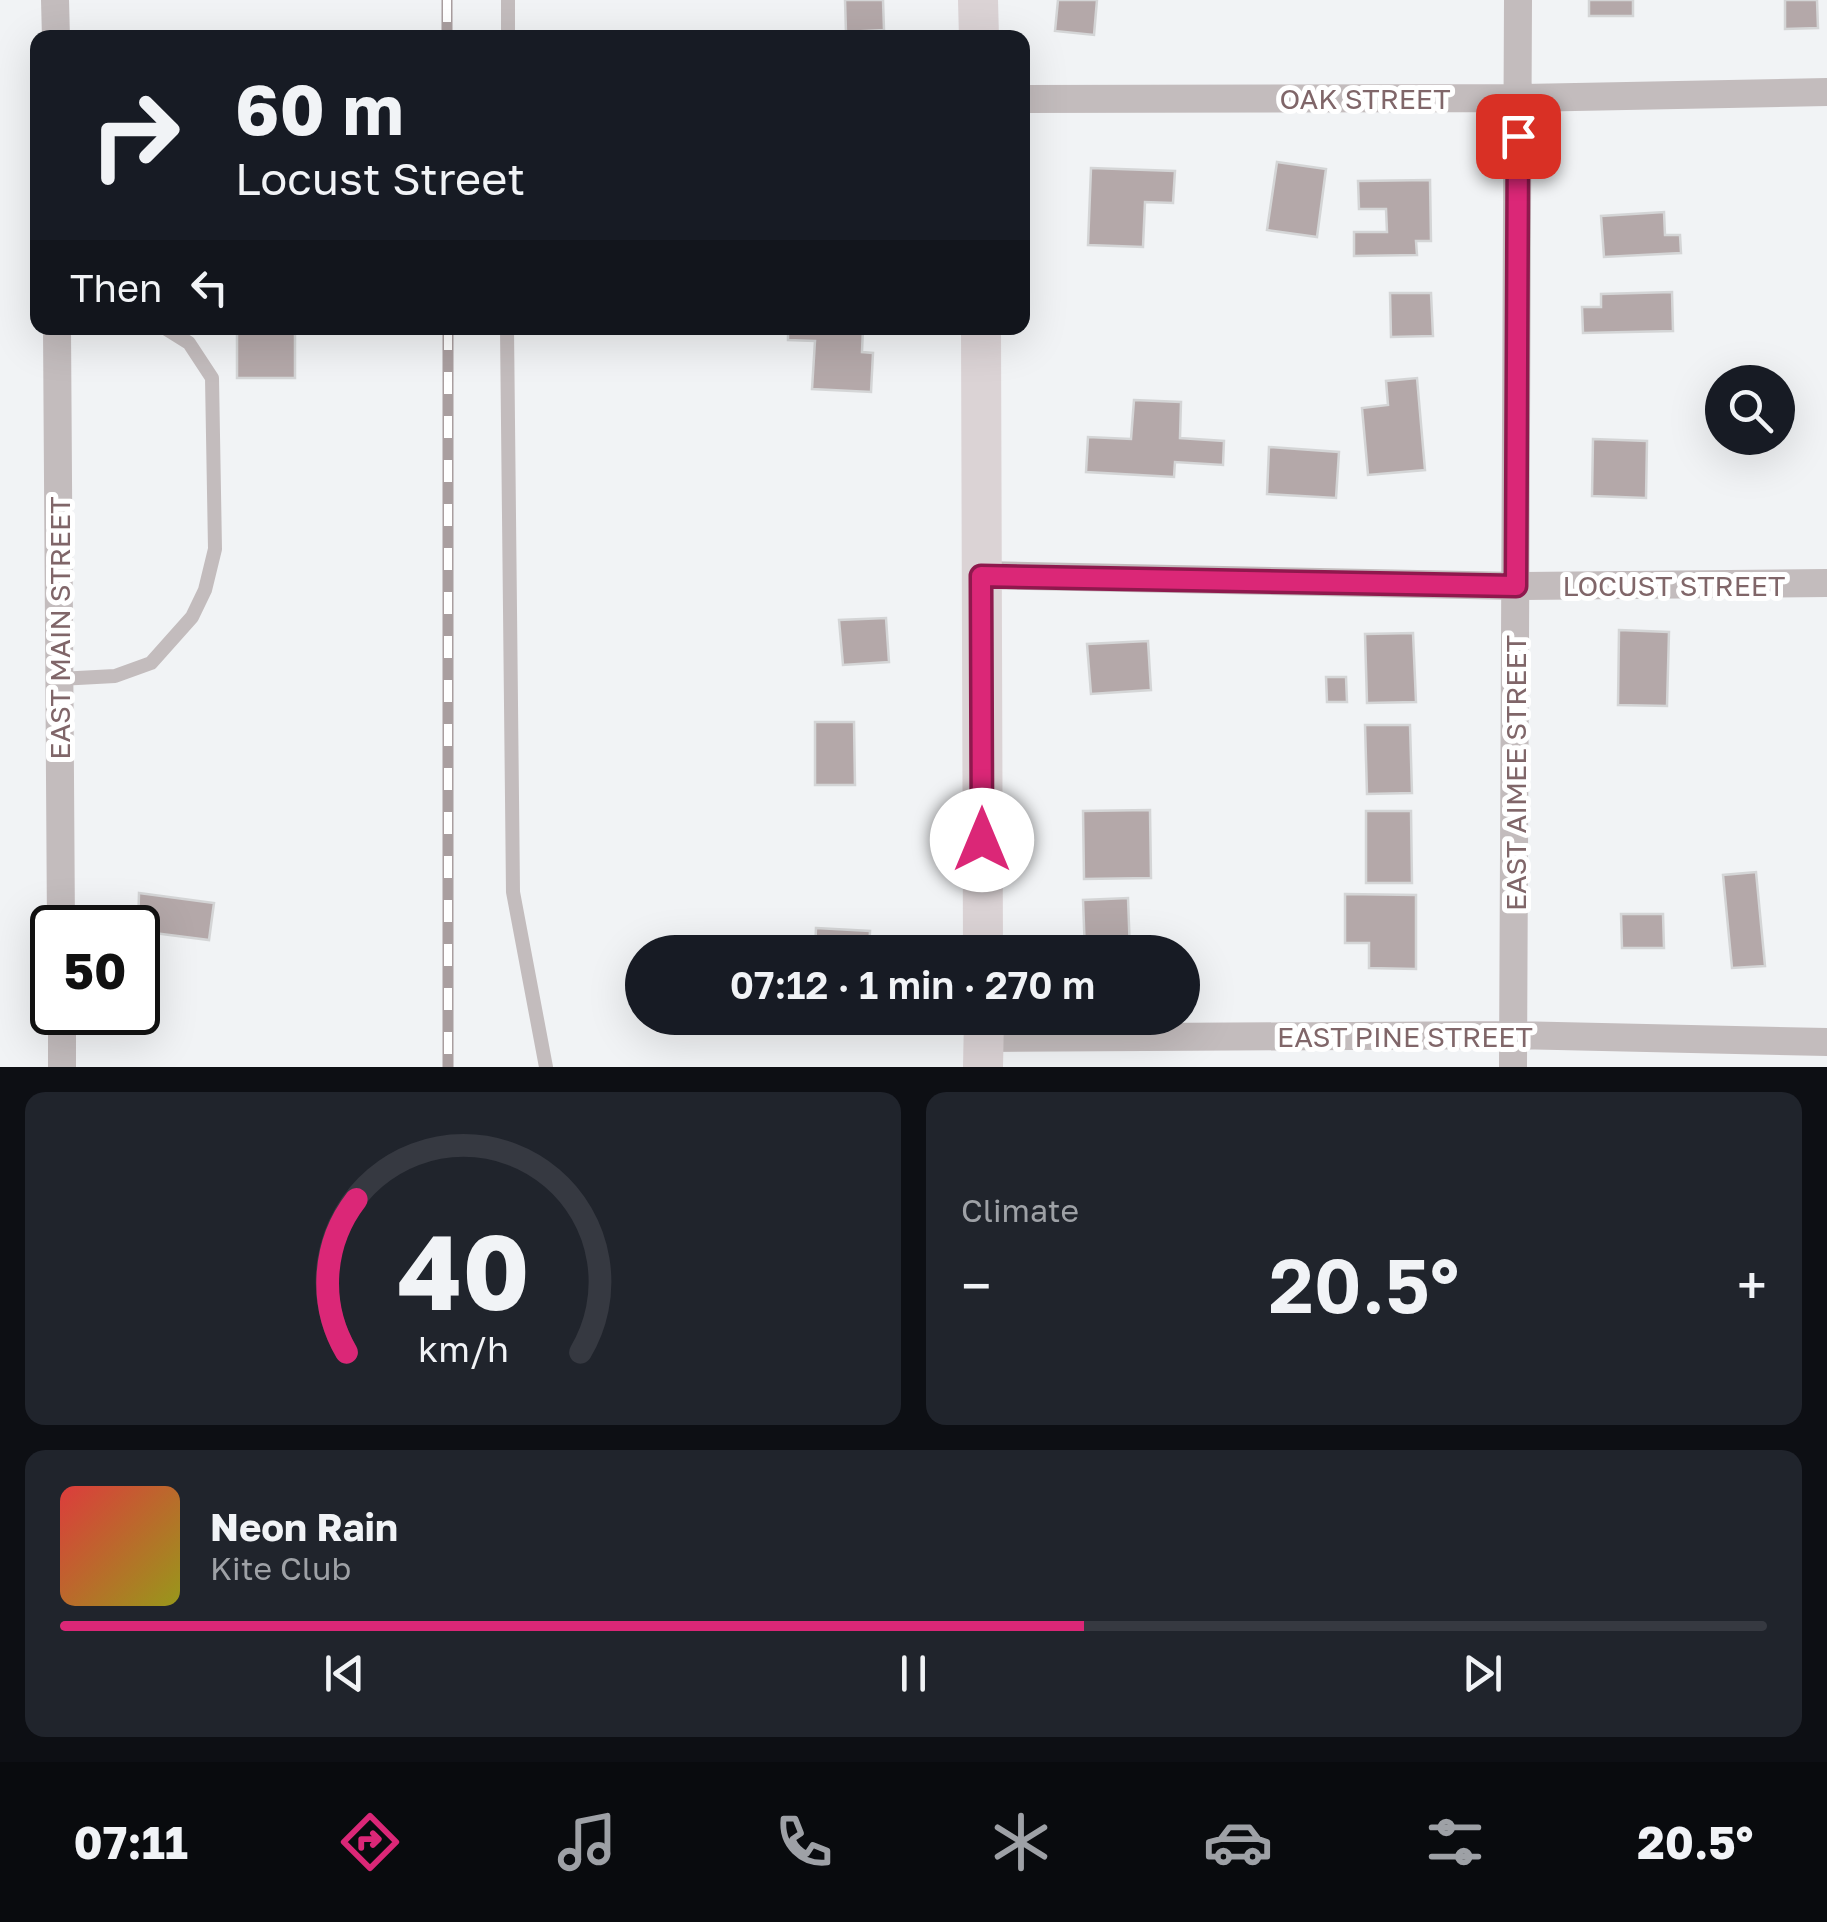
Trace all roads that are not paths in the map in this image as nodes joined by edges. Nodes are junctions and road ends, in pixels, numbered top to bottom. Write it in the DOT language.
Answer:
graph roads {
  1 [pos="55,0"];
  2 [pos="508,0"];
  3 [pos="978,0"];
  4 [pos="1518,0"];
  5 [pos="56,30"];
  6 [pos="508,30"];
  7 [pos="979,30"];
  8 [pos="1827,92"];
  9 [pos="1030,98"];
  10 [pos="1518,98"];
  11 [pos="57,335"];
  12 [pos="176,335"];
  13 [pos="507,335"];
  14 [pos="981,335"];
  15 [pos="981,576"];
  16 [pos="1827,584"];
  17 [pos="1516,586"];
  18 [pos="60,679"];
  19 [pos="61,905"];
  20 [pos="983,935"];
  21 [pos="62,1035"];
  22 [pos="1514,1035"];
  23 [pos="984,1041"];
  24 [pos="1827,1042"];
  25 [pos="62,1067"];
  26 [pos="546,1067"];
  27 [pos="1513,1067"];
  1 -- 5 [label="street"];
  2 -- 6 [label="lane"];
  3 -- 7 [label="main road"];
  4 -- 10 [label="street, EAST AIMEE STREET"];
  8 -- 10 [label="street, OAK STREET"];
  9 -- 10 [label="street, OAK STREET"];
  10 -- 17 [label="street, EAST AIMEE STREET"];
  11 -- 18 [label="street, EAST MAIN STREET"];
  12 -- 18 [label="lane"];
  13 -- 26 [label="lane"];
  14 -- 15 [label="main road"];
  15 -- 17 [label="street, LOCUST STREET"];
  15 -- 20 [label="main road"];
  16 -- 17 [label="street, LOCUST STREET"];
  17 -- 22 [label="street, EAST AIMEE STREET"];
  18 -- 19 [label="street, EAST MAIN STREET"];
  21 -- 25 [label="street"];
  22 -- 23 [label="street, EAST PINE STREET"];
  22 -- 24 [label="street, EAST PINE STREET"];
  22 -- 27 [label="street, EAST AIMEE STREET"];
}
